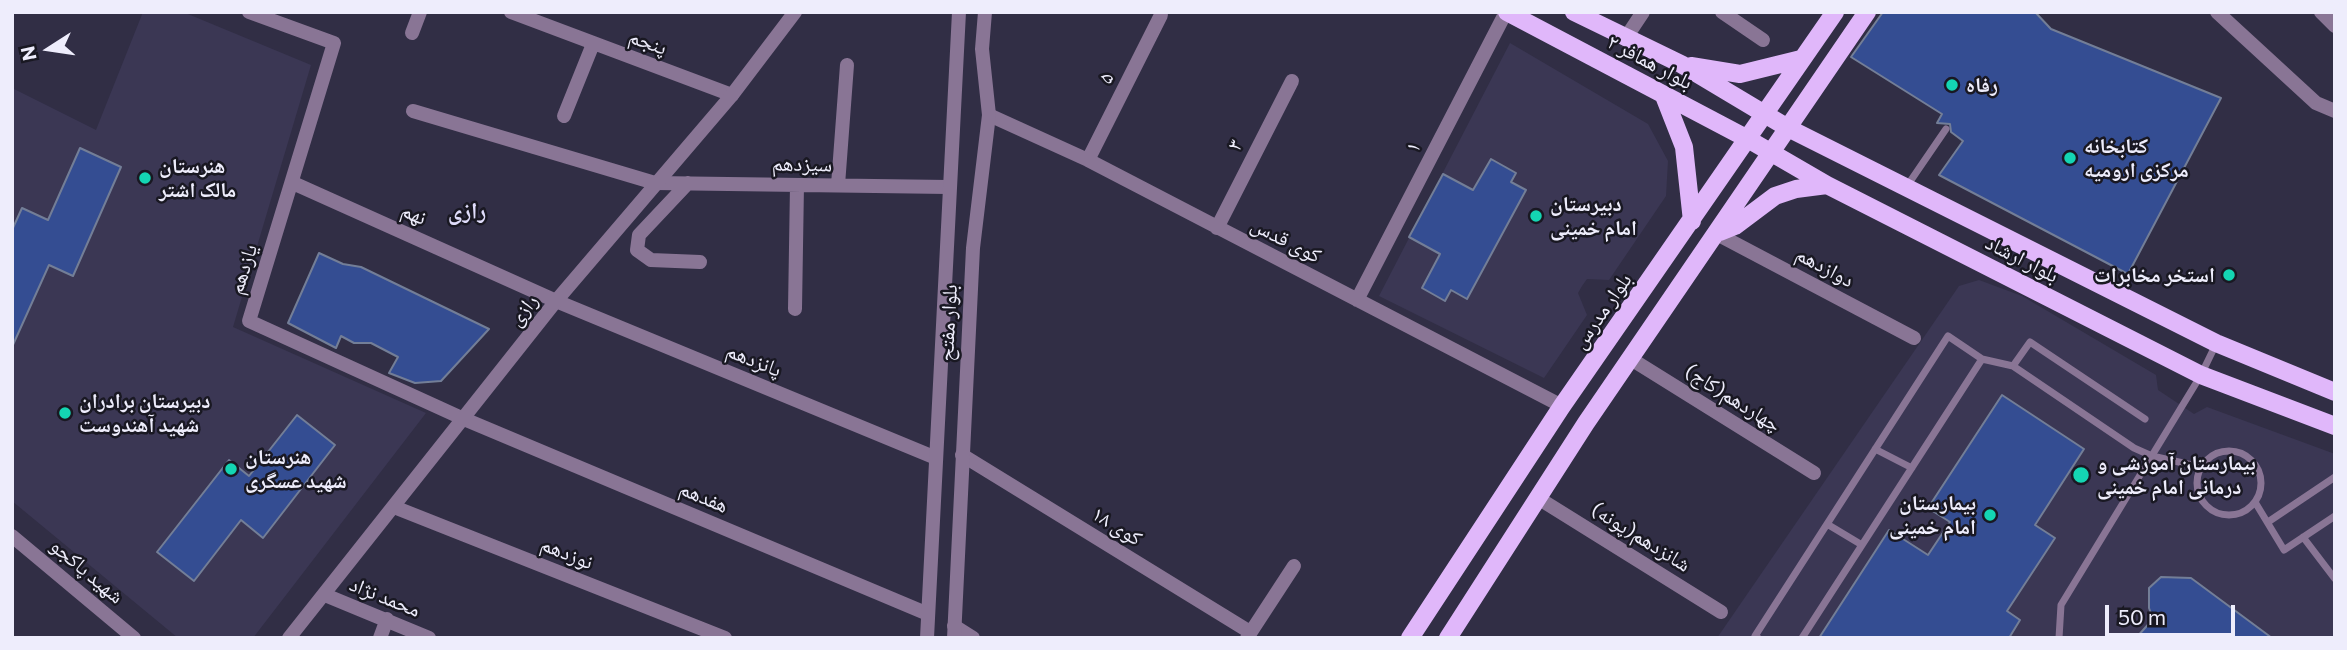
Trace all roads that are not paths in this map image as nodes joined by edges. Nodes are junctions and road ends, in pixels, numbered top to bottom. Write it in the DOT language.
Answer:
graph roads {
  1 [pos="249,12"];
  2 [pos="420,12"];
  3 [pos="511,12"];
  4 [pos="795,12"];
  5 [pos="985,12"];
  6 [pos="1506,12"];
  7 [pos="1574,12"];
  8 [pos="1643,12"];
  9 [pos="1722,12"];
  10 [pos="1836,12"];
  11 [pos="1867,12"];
  12 [pos="2217,12"];
  13 [pos="2321,12"];
  14 [pos="958,13"];
  15 [pos="1161,15"];
  16 [pos="533,17"];
  17 [pos="2335,26"];
  18 [pos="412,33"];
  19 [pos="1625,39"];
  20 [pos="1763,40"];
  21 [pos="593,44"];
  22 [pos="1801,60"];
  23 [pos="1681,64"];
  24 [pos="847,65"];
  25 [pos="1292,81"];
  26 [pos="732,95"];
  27 [pos="1664,96"];
  28 [pos="413,111"];
  29 [pos="2335,111"];
  30 [pos="1763,114"];
  31 [pos="989,115"];
  32 [pos="564,116"];
  33 [pos="1788,128"];
  34 [pos="1946,129"];
  35 [pos="1746,138"];
  36 [pos="1772,153"];
  37 [pos="1088,160"];
  38 [pos="293,183"];
  39 [pos="655,183"];
  40 [pos="688,183"];
  41 [pos="797,185"];
  42 [pos="838,185"];
  43 [pos="1827,185"];
  44 [pos="948,187"];
  45 [pos="1906,187"];
  46 [pos="1692,221"];
  47 [pos="1217,228"];
  48 [pos="1717,234"];
  49 [pos="700,262"];
  50 [pos="1357,300"];
  51 [pos="556,301"];
  52 [pos="795,309"];
  53 [pos="1914,338"];
  54 [pos="2216,343"];
  55 [pos="1631,359"];
  56 [pos="1982,359"];
  57 [pos="2013,366"];
  58 [pos="2201,375"];
  59 [pos="939,388"];
  60 [pos="965,389"];
  61 [pos="2335,392"];
  62 [pos="1563,407"];
  63 [pos="464,419"];
  64 [pos="2145,419"];
  65 [pos="1586,423"];
  66 [pos="2335,426"];
  67 [pos="1875,449"];
  68 [pos="962,455"];
  69 [pos="2152,456"];
  70 [pos="936,458"];
  71 [pos="2201,467"];
  72 [pos="1912,468"];
  73 [pos="1814,473"];
  74 [pos="2335,477"];
  75 [pos="1538,498"];
  76 [pos="2255,502"];
  77 [pos="394,507"];
  78 [pos="2335,516"];
  79 [pos="2268,522"];
  80 [pos="1827,524"];
  81 [pos="12,536"];
  82 [pos="2303,537"];
  83 [pos="1861,545"];
  84 [pos="1294,566"];
  85 [pos="2335,579"];
  86 [pos="325,595"];
  87 [pos="1721,612"];
  88 [pos="928,614"];
  89 [pos="387,619"];
  90 [pos="954,632"];
  91 [pos="1249,635"];
  92 [pos="134,638"];
  93 [pos="289,638"];
  94 [pos="380,638"];
  95 [pos="429,638"];
  96 [pos="725,638"];
  97 [pos="927,638"];
  98 [pos="973,638"];
  99 [pos="1410,638"];
  100 [pos="1448,638"];
  101 [pos="1758,638"];
  102 [pos="1802,638"];
  103 [pos="2059,638"];
  1 -- 38 [label="street, یازدهم"];
  2 -- 18 [label="street"];
  3 -- 16 [label="street, پنجم"];
  4 -- 26 [label="street, رازی"];
  5 -- 31 [label="street, بلوار مفتح"];
  6 -- 27 [label="main road, بلوار همافر ۲"];
  6 -- 50 [label="street, ۱"];
  7 -- 19 [label="main road, بلوار همافر ۲"];
  8 -- 19 [label="street"];
  9 -- 20 [label="street"];
  10 -- 22 [label="main road, بلوار مدرس"];
  11 -- 33 [label="main road"];
  12 -- 29 [label="street"];
  13 -- 17 [label="street"];
  14 -- 44 [label="street, بلوار مفتح"];
  15 -- 37 [label="street, ۵"];
  16 -- 21 [label="street, پنجم"];
  19 -- 23 [label="main road, بلوار همافر ۲"];
  21 -- 26 [label="street, پنجم"];
  21 -- 32 [label="street"];
  22 -- 23 [label="main road"];
  22 -- 30 [label="main road, بلوار مدرس"];
  23 -- 30 [label="main road, بلوار همافر ۲"];
  24 -- 42 [label="street"];
  25 -- 47 [label="street, ۳"];
  26 -- 39 [label="street, رازی"];
  27 -- 35 [label="main road, بلوار همافر ۲"];
  27 -- 46 [label="main road"];
  28 -- 39 [label="street, سیزدهم"];
  30 -- 33 [label="main road, بلوار همافر ۲"];
  30 -- 35 [label="main road, بلوار مدرس"];
  31 -- 37 [label="street, کوی قدس"];
  31 -- 60 [label="street, بلوار مفتح"];
  33 -- 36 [label="main road"];
  33 -- 45 [label="main road, بلوار ارشاد"];
  34 -- 45 [label="lane"];
  35 -- 36 [label="main road, بلوار همافر ۲"];
  35 -- 46 [label="main road, بلوار مدرس"];
  36 -- 43 [label="main road, بلوار ارشاد"];
  36 -- 48 [label="main road"];
  37 -- 47 [label="street, کوی قدس"];
  38 -- 51 [label="street, نهم"];
  38 -- 63 [label="street, یازدهم"];
  39 -- 40 [label="street, سیزدهم"];
  39 -- 51 [label="street, رازی"];
  40 -- 41 [label="street, سیزدهم"];
  40 -- 49 [label="street"];
  41 -- 42 [label="street, سیزدهم"];
  41 -- 52 [label="street"];
  42 -- 44 [label="street, سیزدهم"];
  43 -- 48 [label="main road"];
  43 -- 58 [label="main road, بلوار ارشاد"];
  44 -- 59 [label="street, بلوار مفتح"];
  45 -- 54 [label="main road, بلوار ارشاد"];
  46 -- 62 [label="main road, بلوار مدرس"];
  47 -- 50 [label="street, کوی قدس"];
  48 -- 53 [label="street, دوازدهم"];
  48 -- 55 [label="main road"];
  50 -- 62 [label="street, کوی قدس"];
  51 -- 63 [label="street, رازی"];
  51 -- 70 [label="street, پانزدهم"];
  54 -- 58 [label="lane"];
  54 -- 61 [label="main road, بلوار ارشاد"];
  55 -- 65 [label="main road"];
  55 -- 73 [label="street, چهاردهم(کاج)"];
  56 -- 57 [label="lane"];
  56 -- 67 [label="lane"];
  56 -- 72 [label="lane"];
  57 -- 64 [label="lane"];
  57 -- 69 [label="lane"];
  58 -- 66 [label="main road, بلوار ارشاد"];
  58 -- 69 [label="lane"];
  59 -- 60 [label="street"];
  59 -- 70 [label="street, بلوار مفتح"];
  60 -- 68 [label="street, بلوار مفتح"];
  62 -- 65 [label="main road"];
  62 -- 99 [label="main road, بلوار مدرس"];
  63 -- 77 [label="street, رازی"];
  63 -- 88 [label="street, هفدهم"];
  65 -- 75 [label="main road"];
  67 -- 72 [label="lane"];
  67 -- 80 [label="lane"];
  68 -- 90 [label="street, بلوار مفتح"];
  68 -- 91 [label="street, کوی ۱۸"];
  69 -- 71 [label="lane"];
  69 -- 103 [label="lane"];
  70 -- 88 [label="street, بلوار مفتح"];
  71 -- 76 [label="lane"];
  71 -- 76 [label="lane"];
  72 -- 83 [label="lane"];
  74 -- 79 [label="lane"];
  75 -- 87 [label="street, شانزدهم(پونه)"];
  75 -- 100 [label="main road"];
  76 -- 79 [label="lane"];
  77 -- 86 [label="street, رازی"];
  77 -- 96 [label="street, نوزدهم"];
  78 -- 82 [label="lane"];
  79 -- 82 [label="lane"];
  80 -- 83 [label="lane"];
  80 -- 101 [label="lane"];
  81 -- 92 [label="street, شهید پاکجو"];
  82 -- 85 [label="lane"];
  83 -- 102 [label="lane"];
  84 -- 91 [label="street"];
  86 -- 89 [label="street, محمد نژاد"];
  86 -- 93 [label="street, رازی"];
  88 -- 97 [label="street, بلوار مفتح"];
  89 -- 94 [label="street"];
  89 -- 95 [label="street, محمد نژاد"];
  90 -- 98 [label="street"];
}
